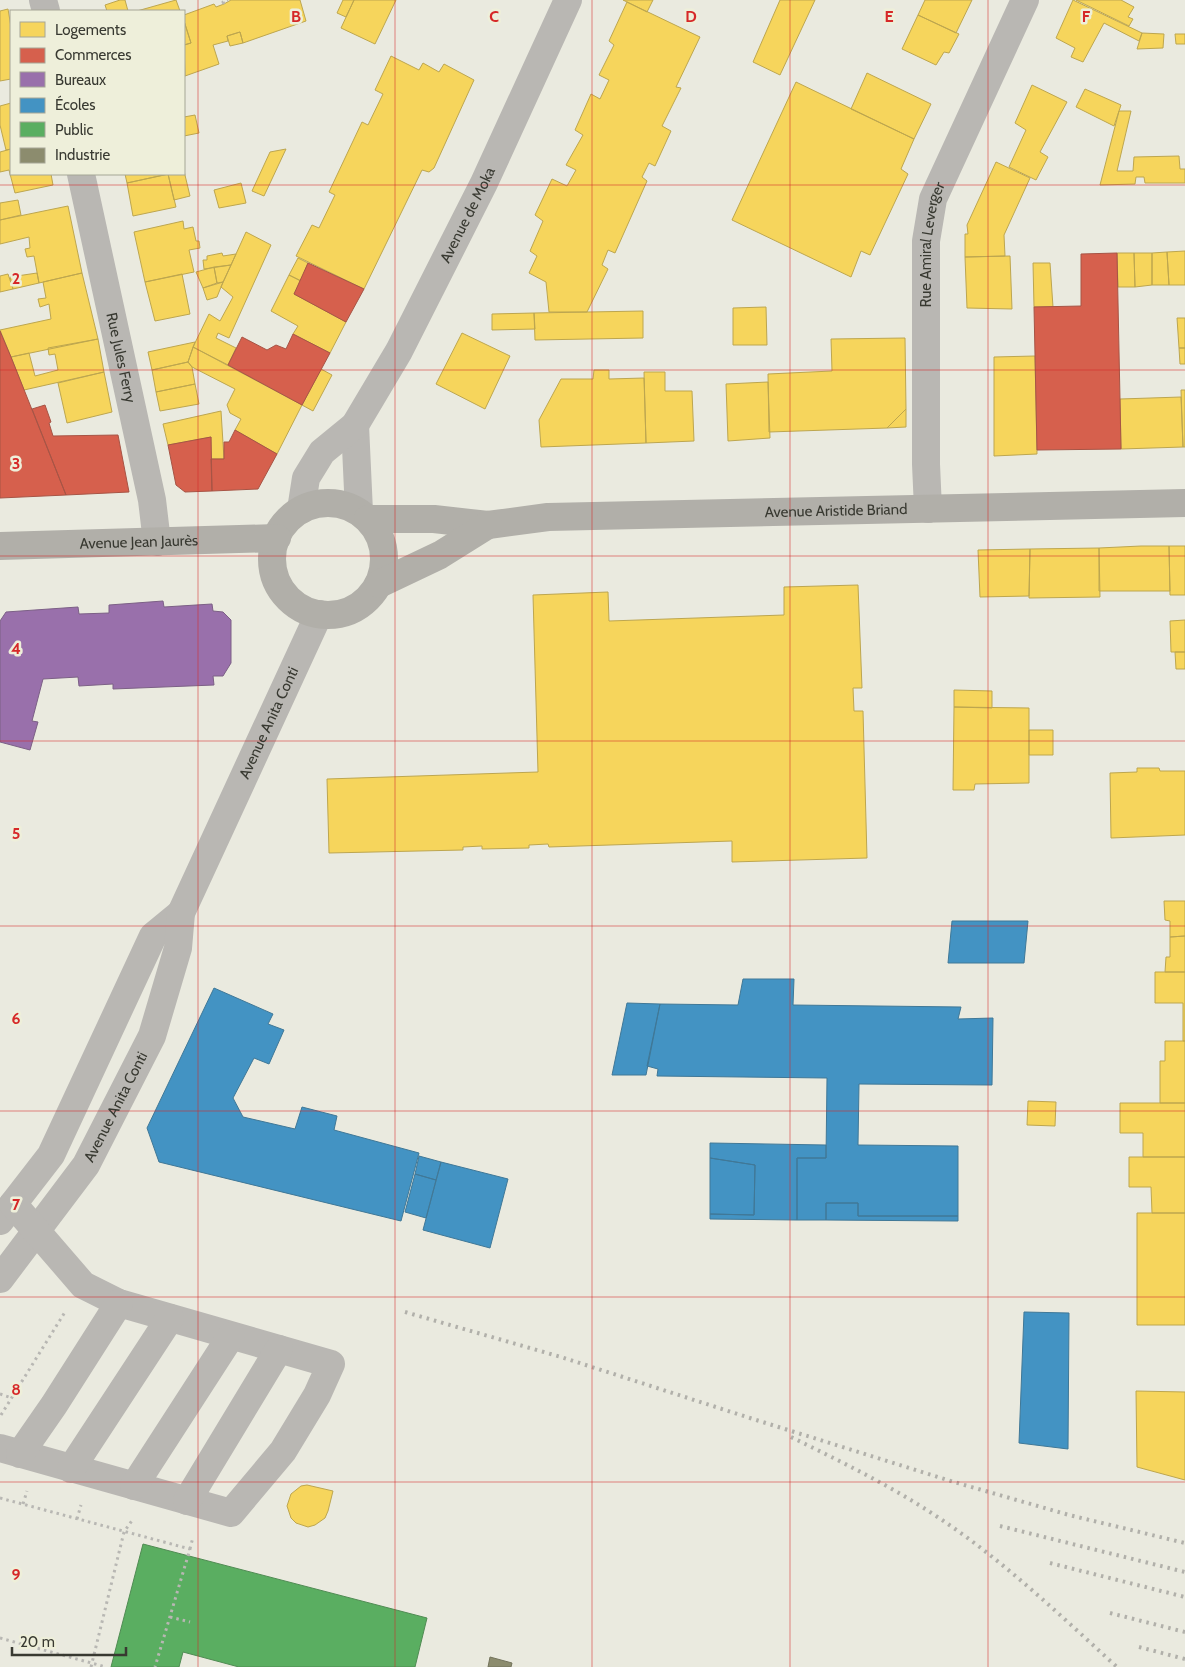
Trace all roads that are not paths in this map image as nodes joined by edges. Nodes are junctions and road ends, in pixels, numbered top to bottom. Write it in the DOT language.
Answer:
graph roads {
  1 [pos="568,0"];
  2 [pos="1025,0"];
  3 [pos="81,175"];
  4 [pos="355,425"];
  5 [pos="1185,503"];
  6 [pos="928,508"];
  7 [pos="301,510"];
  8 [pos="364,516"];
  9 [pos="488,525"];
  10 [pos="276,538"];
  11 [pos="157,542"];
  12 [pos="0,546"];
  13 [pos="379,584"];
  14 [pos="319,614"];
  15 [pos="181,913"];
  16 [pos="57,1204"];
  17 [pos="4,1209"];
  18 [pos="36,1231"];
  19 [pos="0,1279"];
  20 [pos="119,1303"];
  21 [pos="170,1318"];
  22 [pos="231,1336"];
  23 [pos="279,1349"];
  24 [pos="10,1451"];
  25 [pos="71,1469"];
  26 [pos="134,1486"];
  27 [pos="187,1501"];
  1 -- 4 [label="street, Avenue de Moka"];
  2 -- 6 [label="street, Rue Amiral Leverger"];
  3 -- 11 [label="street, Rue Jules Ferry"];
  4 -- 7 [label="street, Avenue de Moka"];
  4 -- 8 [label="street"];
  5 -- 6 [label="main road, Avenue Aristide Briand"];
  6 -- 9 [label="main road, Avenue Aristide Briand"];
  7 -- 8 [label="main road"];
  7 -- 10 [label="main road"];
  8 -- 9 [label="main road, Avenue Aristide Briand"];
  8 -- 13 [label="main road"];
  9 -- 13 [label="main road, Avenue Aristide Briand"];
  10 -- 11 [label="main road, Avenue Jean Jaurès"];
  10 -- 14 [label="main road"];
  11 -- 12 [label="main road, Avenue Jean Jaurès"];
  13 -- 14 [label="main road"];
  14 -- 15 [label="street, Avenue Anita Conti"];
  15 -- 16 [label="street, Avenue Anita Conti"];
  15 -- 17 [label="street, Avenue Anita Conti"];
  16 -- 17 [label="street"];
  16 -- 18 [label="street, Avenue Anita Conti"];
  17 -- 18 [label="street"];
  18 -- 19 [label="street, Avenue Anita Conti"];
  18 -- 20 [label="street"];
  20 -- 21 [label="street"];
  20 -- 24 [label="street"];
  21 -- 22 [label="street"];
  21 -- 25 [label="street"];
  22 -- 23 [label="street"];
  22 -- 26 [label="street"];
  23 -- 27 [label="street"];
  23 -- 27 [label="street"];
  24 -- 25 [label="street"];
  25 -- 26 [label="street"];
  26 -- 27 [label="street"];
}
